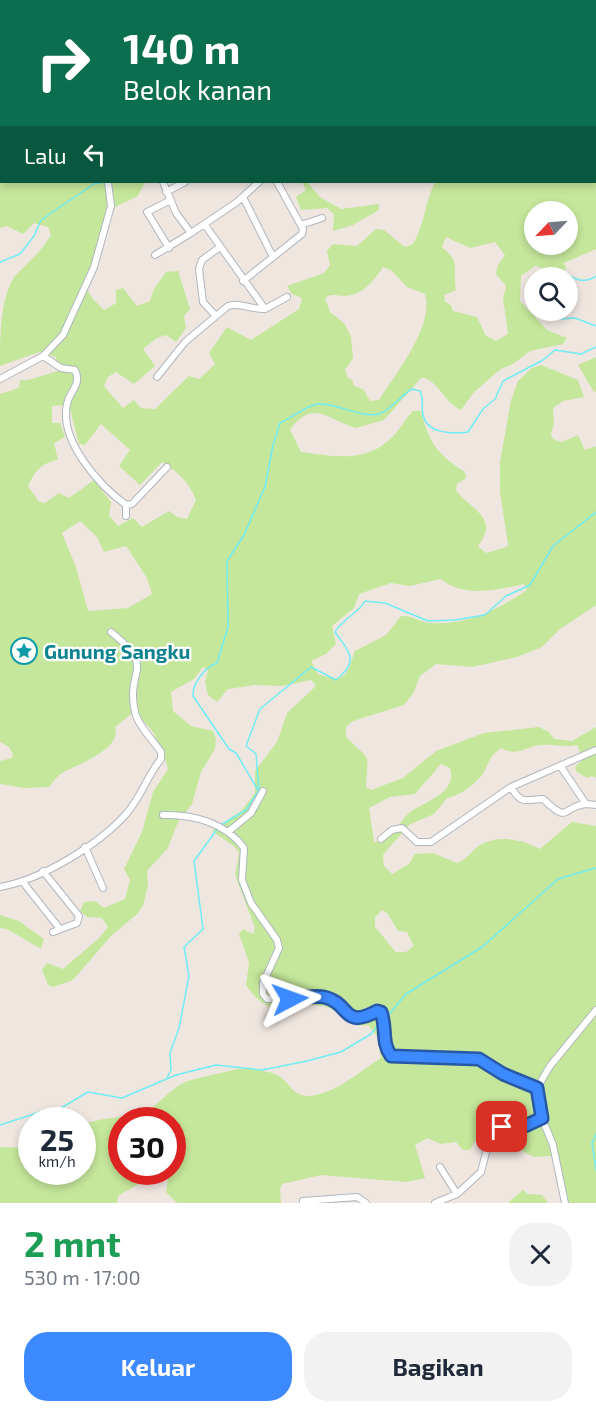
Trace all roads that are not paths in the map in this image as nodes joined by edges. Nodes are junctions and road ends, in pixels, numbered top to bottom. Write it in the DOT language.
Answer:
graph roads {
  1 [pos="108,183"];
  2 [pos="163,183"];
  3 [pos="182,183"];
  4 [pos="259,183"];
  5 [pos="278,183"];
  6 [pos="165,192"];
  7 [pos="243,197"];
  8 [pos="171,200"];
  9 [pos="322,218"];
  10 [pos="204,225"];
  11 [pos="301,225"];
  12 [pos="191,233"];
  13 [pos="220,247"];
  14 [pos="169,248"];
  15 [pos="155,255"];
  16 [pos="273,257"];
  17 [pos="243,281"];
  18 [pos="287,297"];
  19 [pos="265,309"];
  20 [pos="215,315"];
  21 [pos="43,356"];
  22 [pos="157,376"];
  23 [pos="0,379"];
  24 [pos="167,467"];
  25 [pos="126,505"];
  26 [pos="126,516"];
  27 [pos="111,632"];
  28 [pos="596,750"];
  29 [pos="561,767"];
  30 [pos="511,787"];
  31 [pos="263,791"];
  32 [pos="586,804"];
  33 [pos="596,805"];
  34 [pos="163,814"];
  35 [pos="222,830"];
  36 [pos="381,839"];
  37 [pos="85,847"];
  38 [pos="43,871"];
  39 [pos="22,881"];
  40 [pos="0,887"];
  41 [pos="103,888"];
  42 [pos="596,1010"];
  43 [pos="537,1088"];
  44 [pos="542,1118"];
  45 [pos="440,1167"];
  46 [pos="457,1194"];
  47 [pos="303,1201"];
  48 [pos="366,1203"];
  49 [pos="435,1203"];
  50 [pos="566,1203"];
  1 -- 21 [label="street"];
  2 -- 6 [label="street"];
  3 -- 6 [label="street"];
  4 -- 7 [label="street"];
  5 -- 11 [label="street"];
  6 -- 8 [label="street"];
  7 -- 10 [label="street"];
  7 -- 16 [label="street"];
  8 -- 12 [label="street"];
  8 -- 14 [label="street"];
  9 -- 11 [label="street"];
  10 -- 12 [label="street"];
  10 -- 13 [label="street"];
  11 -- 16 [label="street"];
  12 -- 14 [label="street"];
  13 -- 17 [label="street"];
  13 -- 20 [label="street"];
  14 -- 15 [label="street"];
  16 -- 17 [label="street"];
  17 -- 19 [label="street"];
  18 -- 19 [label="street"];
  19 -- 20 [label="street"];
  20 -- 22 [label="street"];
  21 -- 23 [label="street"];
  21 -- 25 [label="street"];
  24 -- 25 [label="street"];
  25 -- 26 [label="street"];
  27 -- 37 [label="street"];
  28 -- 29 [label="street"];
  29 -- 30 [label="street"];
  29 -- 32 [label="street"];
  30 -- 32 [label="street"];
  30 -- 36 [label="street"];
  31 -- 35 [label="street"];
  32 -- 33 [label="street"];
  34 -- 35 [label="street"];
  35 -- 43 [label="street"];
  37 -- 38 [label="street"];
  37 -- 41 [label="street"];
  38 -- 39 [label="street"];
  38 -- 39 [label="street"];
  39 -- 40 [label="street"];
  42 -- 43 [label="street"];
  43 -- 44 [label="street"];
  44 -- 46 [label="street"];
  44 -- 50 [label="street"];
  45 -- 46 [label="street"];
  46 -- 49 [label="street"];
  47 -- 48 [label="street"];
}
